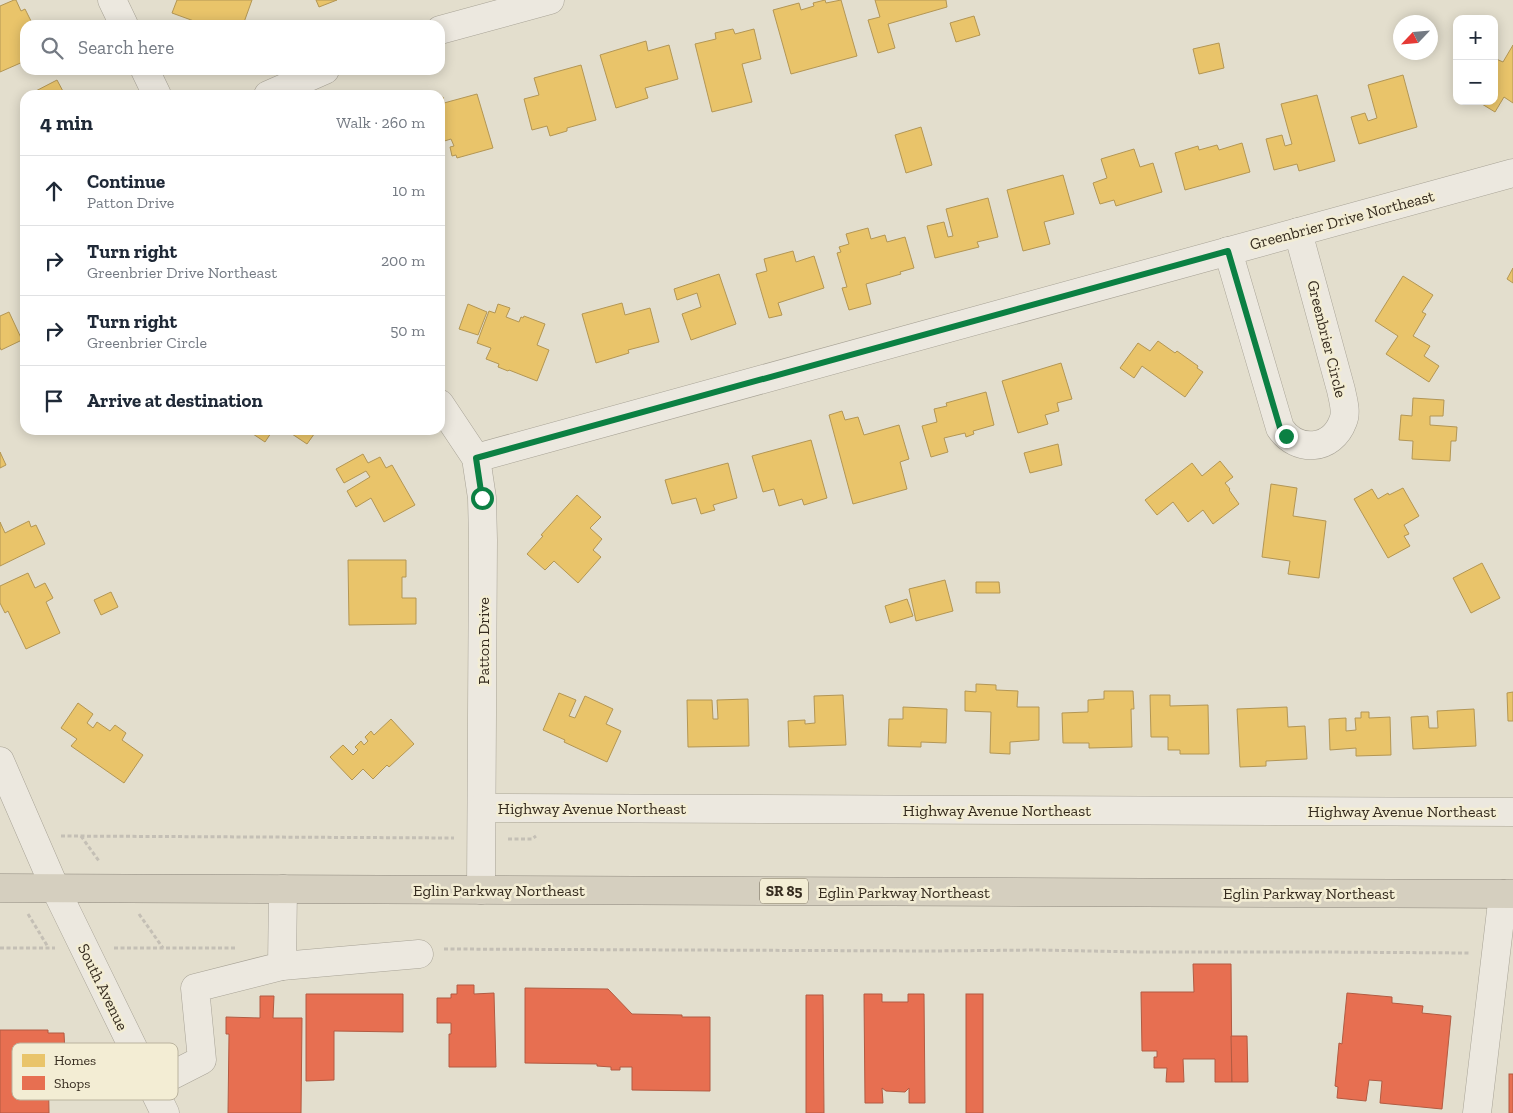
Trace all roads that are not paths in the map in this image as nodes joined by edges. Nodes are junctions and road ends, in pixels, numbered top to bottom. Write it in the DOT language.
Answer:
graph roads {
  1 [pos="112,0"];
  2 [pos="550,0"];
  3 [pos="122,20"];
  4 [pos="445,29"];
  5 [pos="147,75"];
  6 [pos="313,75"];
  7 [pos="155,90"];
  8 [pos="279,90"];
  9 [pos="1513,173"];
  10 [pos="1298,232"];
  11 [pos="1228,251"];
  12 [pos="445,412"];
  13 [pos="476,458"];
  14 [pos="0,761"];
  15 [pos="482,808"];
  16 [pos="1513,812"];
  17 [pos="0,888"];
  18 [pos="55,888"];
  19 [pos="283,889"];
  20 [pos="481,890"];
  21 [pos="1508,894"];
  22 [pos="428,952"];
  23 [pos="282,966"];
  24 [pos="130,1043"];
  25 [pos="178,1072"];
  26 [pos="158,1100"];
  27 [pos="164,1113"];
  28 [pos="1478,1113"];
  1 -- 3 [label="street"];
  2 -- 4 [label="street"];
  5 -- 7 [label="street"];
  6 -- 8 [label="street"];
  9 -- 10 [label="street, Greenbrier Drive Northeast"];
  10 -- 11 [label="street, Greenbrier Drive Northeast"];
  10 -- 11 [label="street, Greenbrier Circle"];
  11 -- 13 [label="street, Greenbrier Drive Northeast"];
  12 -- 13 [label="street, Patton Drive"];
  13 -- 15 [label="street, Patton Drive"];
  14 -- 18 [label="street, South Avenue"];
  15 -- 16 [label="street, Highway Avenue Northeast"];
  15 -- 20 [label="street, Patton Drive"];
  17 -- 18 [label="highway, SR 85"];
  18 -- 19 [label="highway, Eglin Parkway Northeast / SR 85"];
  18 -- 24 [label="street, South Avenue"];
  19 -- 20 [label="highway, Eglin Parkway Northeast / SR 85"];
  19 -- 23 [label="street"];
  20 -- 21 [label="highway, Eglin Parkway Northeast / SR 85"];
  21 -- 28 [label="street"];
  22 -- 23 [label="street"];
  23 -- 25 [label="street"];
  26 -- 27 [label="street, South Avenue"];
}
